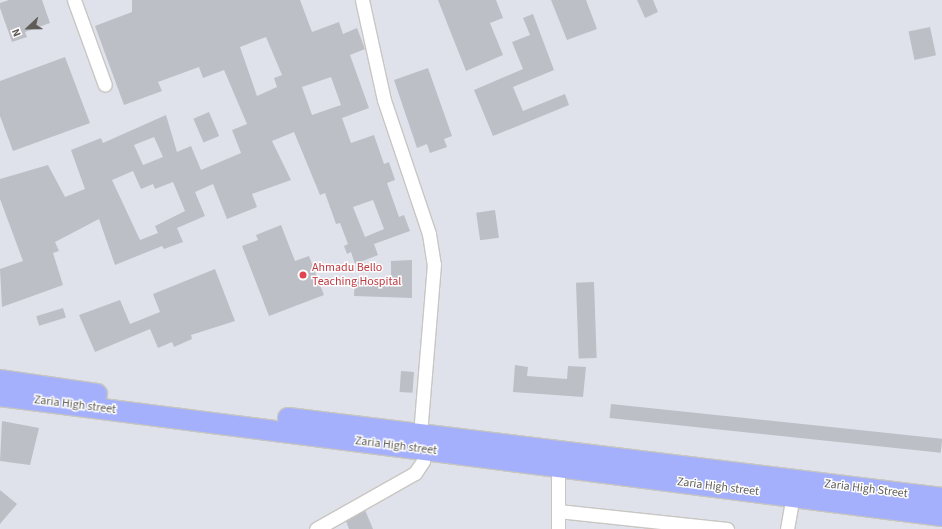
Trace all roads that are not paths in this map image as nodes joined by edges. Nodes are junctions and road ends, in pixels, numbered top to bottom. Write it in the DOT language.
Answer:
graph roads {
  1 [pos="74,0"];
  2 [pos="362,0"];
  3 [pos="105,85"];
  4 [pos="0,380"];
  5 [pos="0,396"];
  6 [pos="422,442"];
  7 [pos="558,466"];
  8 [pos="792,488"];
  9 [pos="942,498"];
  10 [pos="558,511"];
  11 [pos="942,516"];
  12 [pos="316,529"];
  13 [pos="558,529"];
  14 [pos="727,529"];
  15 [pos="787,529"];
  1 -- 3 [label="street"];
  2 -- 6 [label="street"];
  4 -- 6 [label="main road, Zaria High street"];
  5 -- 6 [label="main road, Zaria High street"];
  6 -- 7 [label="main road, Zaria High street"];
  6 -- 8 [label="main road, Zaria High street"];
  6 -- 12 [label="street"];
  7 -- 8 [label="main road, Zaria High street"];
  7 -- 10 [label="street"];
  8 -- 9 [label="main road, Zaria High Street"];
  8 -- 11 [label="main road, Zaria High Street"];
  8 -- 15 [label="street"];
  10 -- 13 [label="street"];
  10 -- 14 [label="street"];
}
